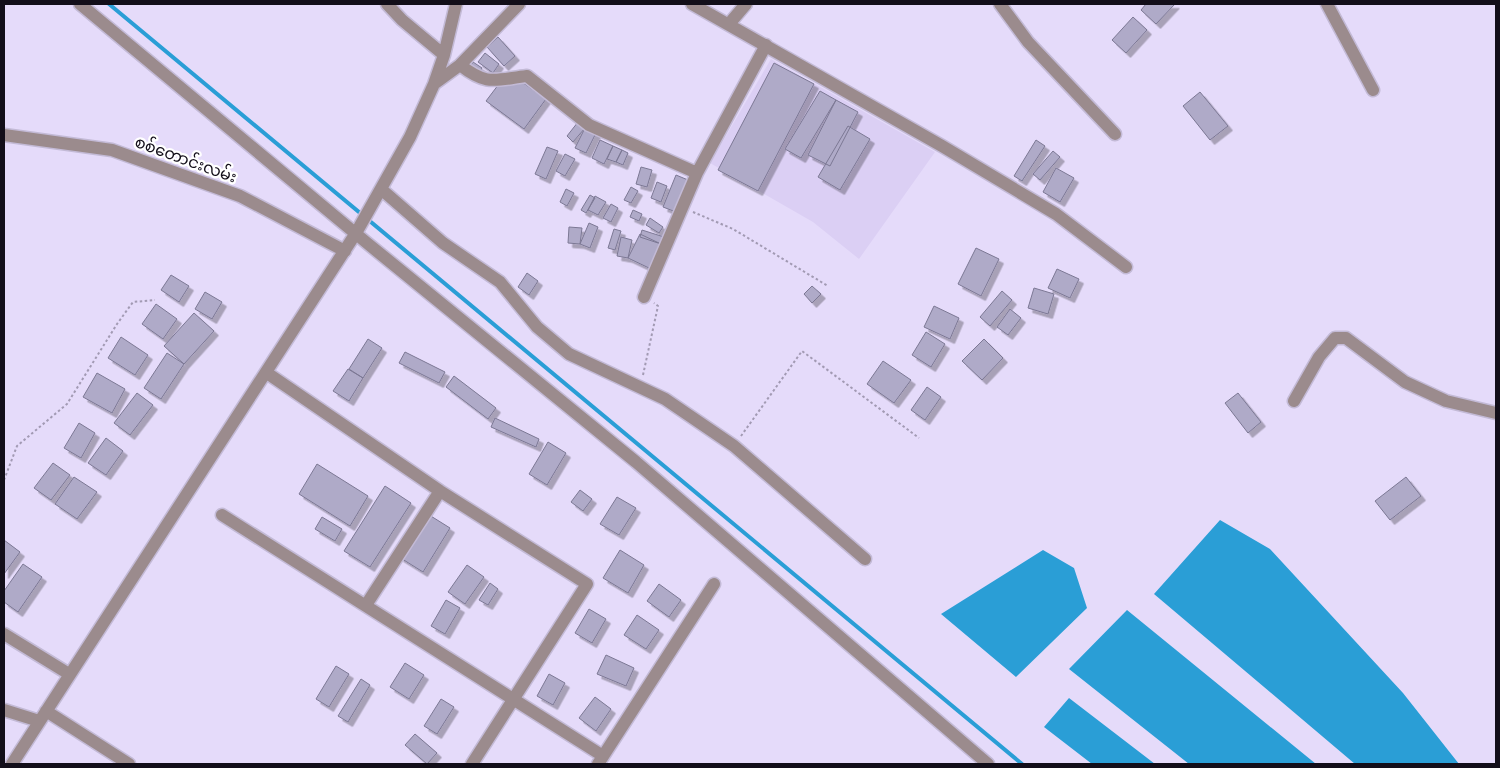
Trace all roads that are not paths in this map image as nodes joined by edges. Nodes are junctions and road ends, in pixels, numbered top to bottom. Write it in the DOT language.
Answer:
graph roads {
  1 [pos="80,4"];
  2 [pos="387,4"];
  3 [pos="456,4"];
  4 [pos="519,4"];
  5 [pos="692,4"];
  6 [pos="746,4"];
  7 [pos="1000,4"];
  8 [pos="1327,4"];
  9 [pos="729,24"];
  10 [pos="766,45"];
  11 [pos="444,55"];
  12 [pos="460,65"];
  13 [pos="434,84"];
  14 [pos="1374,90"];
  15 [pos="1115,134"];
  16 [pos="4,135"];
  17 [pos="698,173"];
  18 [pos="381,189"];
  19 [pos="356,233"];
  20 [pos="345,251"];
  21 [pos="1126,267"];
  22 [pos="644,297"];
  23 [pos="267,373"];
  24 [pos="1294,401"];
  25 [pos="1496,413"];
  26 [pos="440,491"];
  27 [pos="222,515"];
  28 [pos="865,559"];
  29 [pos="714,584"];
  30 [pos="366,605"];
  31 [pos="4,634"];
  32 [pos="69,674"];
  33 [pos="515,698"];
  34 [pos="4,710"];
  35 [pos="43,716"];
  36 [pos="601,760"];
  37 [pos="12,764"];
  38 [pos="129,764"];
  39 [pos="472,764"];
  40 [pos="988,764"];
  1 -- 19 [label="street"];
  2 -- 11 [label="street"];
  3 -- 11 [label="street"];
  4 -- 12 [label="street"];
  5 -- 9 [label="street"];
  6 -- 9 [label="street"];
  7 -- 15 [label="street"];
  8 -- 14 [label="street"];
  9 -- 10 [label="street"];
  10 -- 17 [label="street"];
  10 -- 21 [label="street"];
  11 -- 13 [label="street"];
  12 -- 13 [label="street"];
  12 -- 17 [label="street"];
  13 -- 18 [label="street"];
  16 -- 20 [label="street, စစ်တောင်းလမ်း"];
  17 -- 22 [label="street"];
  18 -- 19 [label="street"];
  18 -- 28 [label="street"];
  19 -- 20 [label="street"];
  19 -- 40 [label="street"];
  20 -- 23 [label="street"];
  23 -- 26 [label="street"];
  23 -- 32 [label="street"];
  24 -- 25 [label="street"];
  26 -- 30 [label="street"];
  26 -- 33 [label="street"];
  27 -- 30 [label="street"];
  29 -- 36 [label="street"];
  30 -- 33 [label="street"];
  31 -- 32 [label="street"];
  32 -- 35 [label="street"];
  33 -- 36 [label="street"];
  33 -- 39 [label="street"];
  34 -- 35 [label="street"];
  35 -- 37 [label="street"];
  35 -- 38 [label="street"];
}
